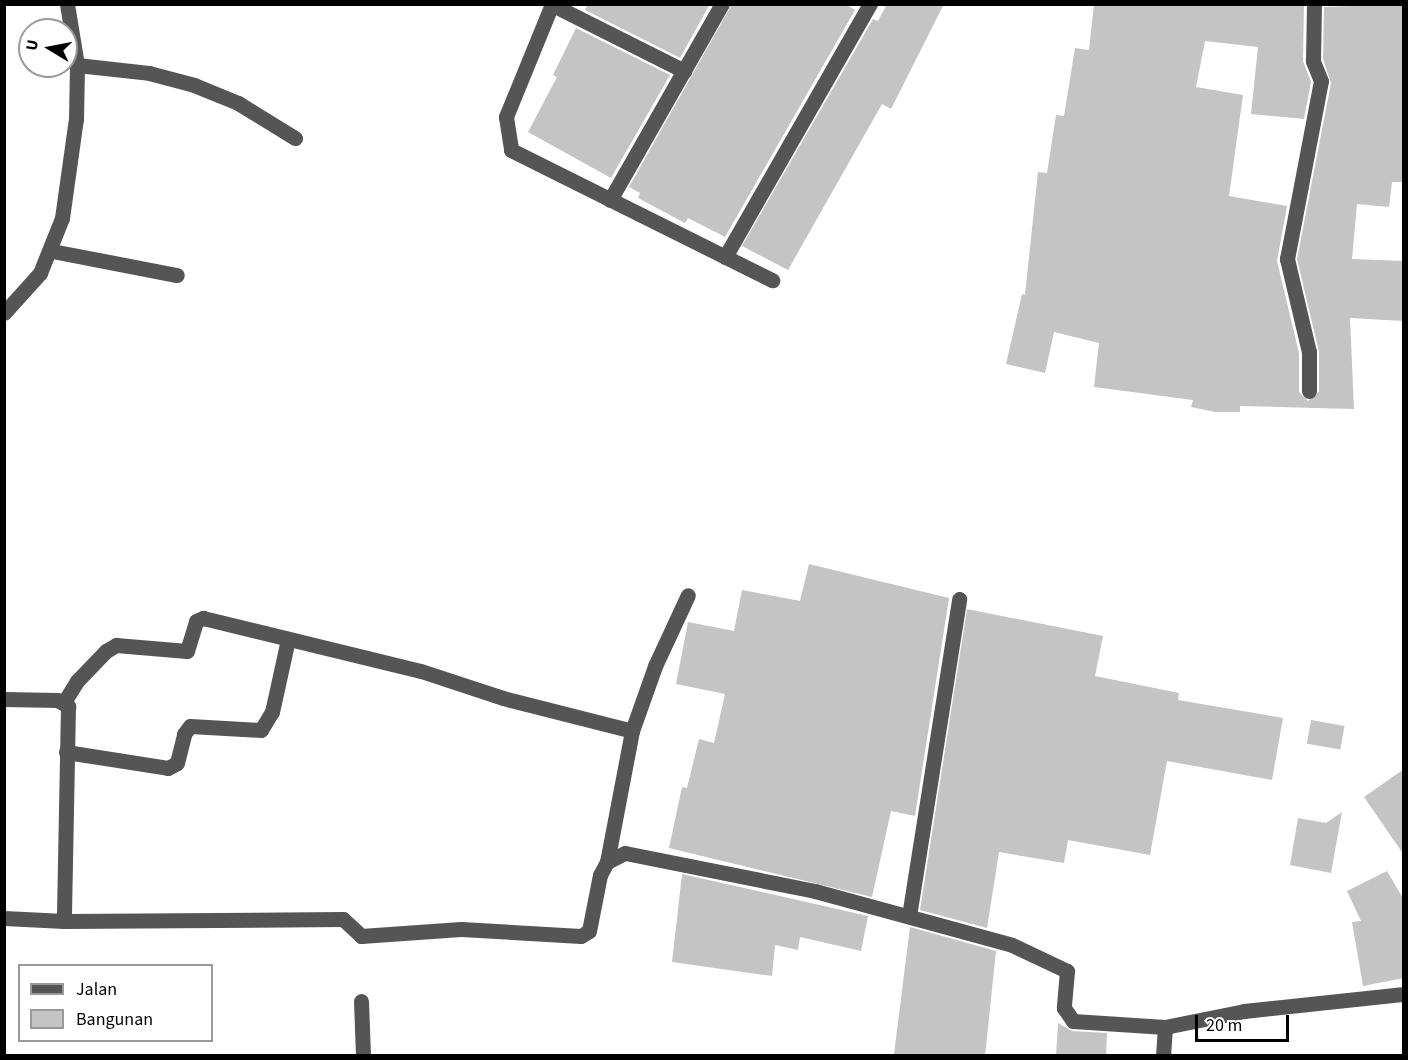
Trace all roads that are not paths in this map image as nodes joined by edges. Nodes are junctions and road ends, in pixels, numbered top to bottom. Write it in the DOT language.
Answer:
graph roads {
  1 [pos="722,4"];
  2 [pos="870,4"];
  3 [pos="1314,4"];
  4 [pos="553,5"];
  5 [pos="78,65"];
  6 [pos="684,70"];
  7 [pos="76,78"];
  8 [pos="295,138"];
  9 [pos="610,200"];
  10 [pos="52,251"];
  11 [pos="725,257"];
  12 [pos="177,275"];
  13 [pos="772,280"];
  14 [pos="4,313"];
  15 [pos="1309,392"];
  16 [pos="688,595"];
  17 [pos="959,599"];
  18 [pos="288,639"];
  19 [pos="4,699"];
  20 [pos="64,702"];
  21 [pos="632,731"];
  22 [pos="66,752"];
  23 [pos="607,862"];
  24 [pos="909,916"];
  25 [pos="4,918"];
  26 [pos="64,921"];
  27 [pos="1404,994"];
  28 [pos="362,1000"];
  29 [pos="1165,1027"];
  30 [pos="363,1056"];
  31 [pos="1163,1056"];
  1 -- 6 [label="street"];
  2 -- 11 [label="street"];
  3 -- 15 [label="street"];
  4 -- 6 [label="street"];
  4 -- 9 [label="street"];
  5 -- 8 [label="street"];
  6 -- 9 [label="street"];
  7 -- 10 [label="street"];
  9 -- 11 [label="street"];
  10 -- 12 [label="street"];
  10 -- 14 [label="street"];
  11 -- 13 [label="street"];
  16 -- 21 [label="street"];
  17 -- 24 [label="street"];
  18 -- 20 [label="street"];
  18 -- 21 [label="street"];
  18 -- 22 [label="street"];
  19 -- 20 [label="street"];
  20 -- 22 [label="street"];
  21 -- 23 [label="street"];
  22 -- 26 [label="street"];
  23 -- 24 [label="street"];
  23 -- 26 [label="street"];
  24 -- 29 [label="street"];
  25 -- 26 [label="street"];
  27 -- 29 [label="street"];
  28 -- 30 [label="street"];
  29 -- 31 [label="street"];
}
